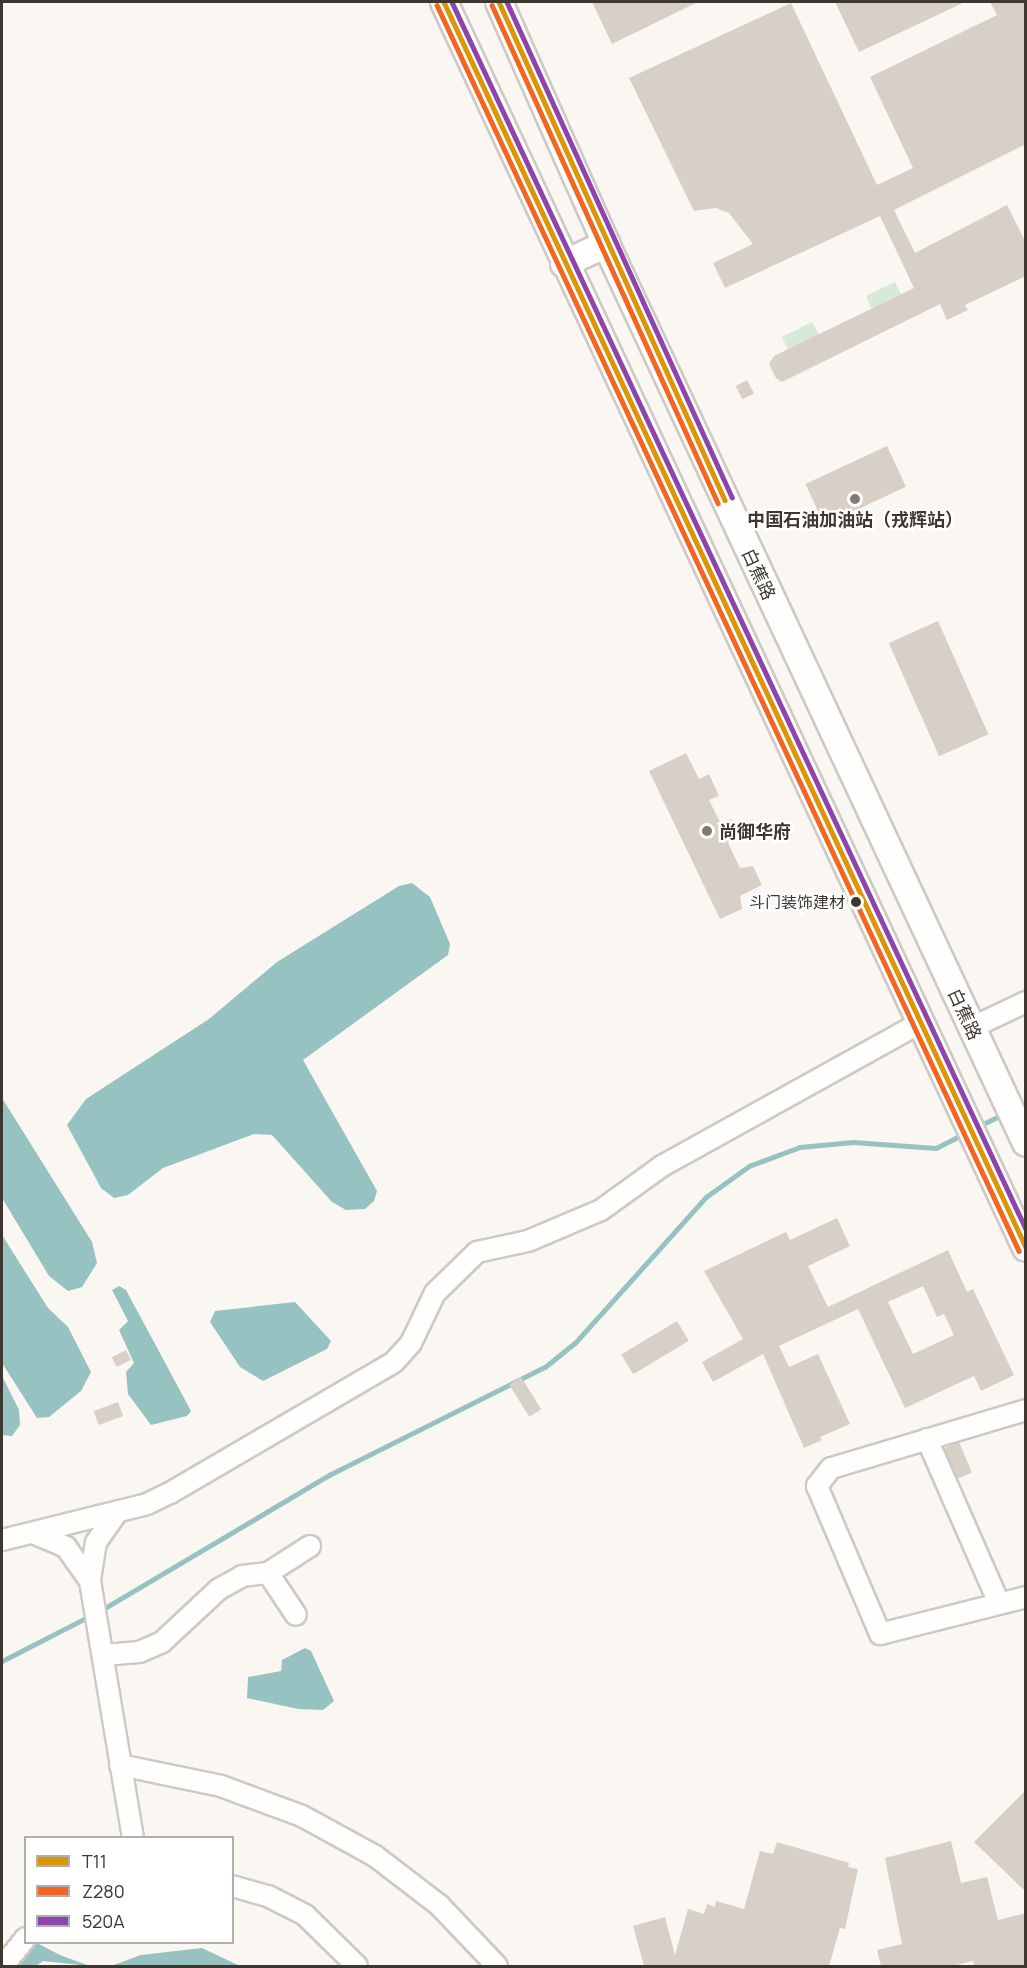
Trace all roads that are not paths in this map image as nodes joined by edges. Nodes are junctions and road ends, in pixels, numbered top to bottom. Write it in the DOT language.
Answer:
graph roads {
  1 [pos="444,2"];
  2 [pos="499,2"];
  3 [pos="606,244"];
  4 [pos="564,264"];
  5 [pos="1026,1002"];
  6 [pos="920,1023"];
  7 [pos="971,1028"];
  8 [pos="1026,1143"];
  9 [pos="1026,1248"];
  10 [pos="1026,1410"];
  11 [pos="927,1439"];
  12 [pos="118,1511"];
  13 [pos="32,1533"];
  14 [pos="2,1540"];
  15 [pos="310,1546"];
  16 [pos="268,1573"];
  17 [pos="90,1581"];
  18 [pos="1026,1596"];
  19 [pos="999,1603"];
  20 [pos="296,1616"];
  21 [pos="104,1655"];
  22 [pos="120,1765"];
  23 [pos="133,1836"];
  24 [pos="234,1887"];
  25 [pos="24,1940"];
  26 [pos="3,1966"];
  27 [pos="357,1966"];
  28 [pos="497,1966"];
  1 -- 4 [label="main road"];
  2 -- 3 [label="main road, 白蕉路"];
  3 -- 4 [label="main road"];
  3 -- 7 [label="main road, 白蕉路"];
  4 -- 6 [label="main road"];
  5 -- 7 [label="street"];
  6 -- 9 [label="main road"];
  6 -- 12 [label="street"];
  7 -- 8 [label="main road, 白蕉路"];
  10 -- 11 [label="street"];
  11 -- 19 [label="street"];
  11 -- 19 [label="street"];
  12 -- 13 [label="street"];
  12 -- 17 [label="street"];
  13 -- 14 [label="street"];
  13 -- 17 [label="street"];
  15 -- 16 [label="street"];
  16 -- 20 [label="street"];
  16 -- 21 [label="street"];
  17 -- 21 [label="street"];
  18 -- 19 [label="street"];
  21 -- 22 [label="street"];
  22 -- 23 [label="street"];
  22 -- 28 [label="street"];
  24 -- 27 [label="street"];
  25 -- 26 [label="street"];
}
